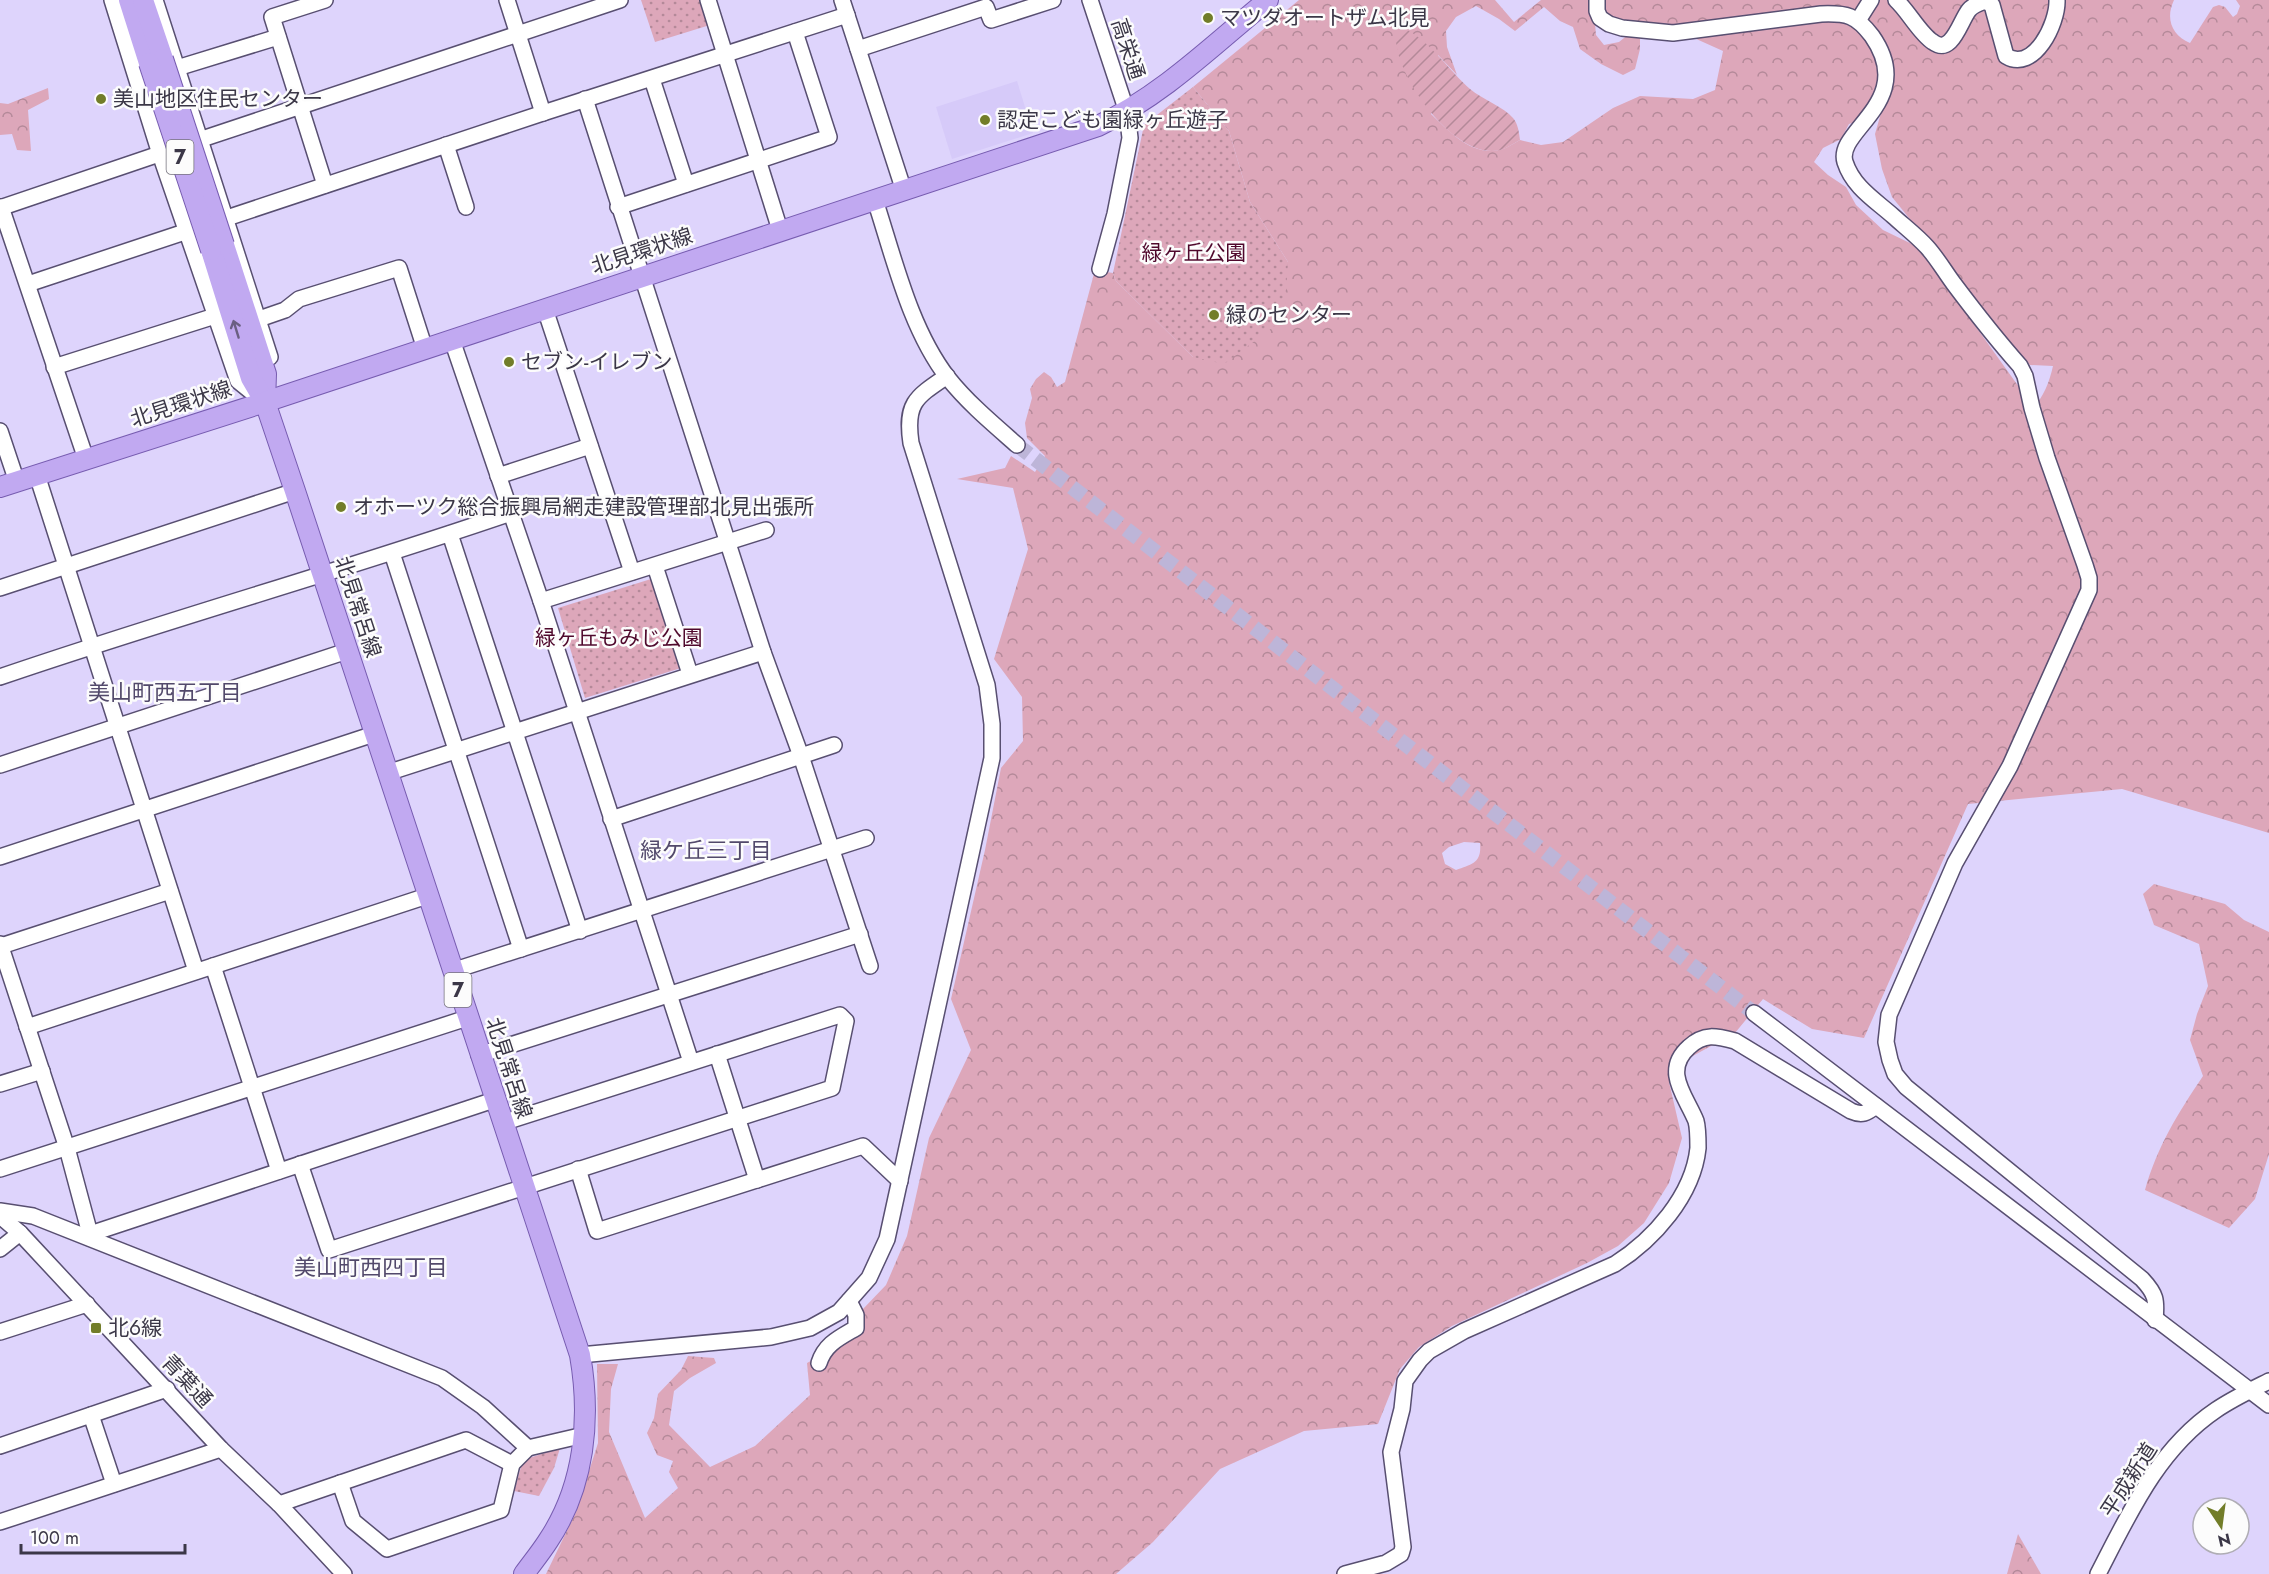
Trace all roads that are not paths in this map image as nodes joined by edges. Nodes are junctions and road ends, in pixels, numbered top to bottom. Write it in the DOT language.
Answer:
graph roads {
  1 [pos="112,0"];
  2 [pos="129,0"];
  3 [pos="143,0"];
  4 [pos="155,0"];
  5 [pos="325,0"];
  6 [pos="507,0"];
  7 [pos="620,0"];
  8 [pos="708,0"];
  9 [pos="1053,0"];
  10 [pos="1090,0"];
  11 [pos="1597,0"];
  12 [pos="1871,0"];
  13 [pos="1896,0"];
  14 [pos="2057,0"];
  15 [pos="1264,1"];
  16 [pos="844,7"];
  17 [pos="1859,19"];
  18 [pos="795,32"];
  19 [pos="518,33"];
  20 [pos="278,37"];
  21 [pos="858,49"];
  22 [pos="726,55"];
  23 [pos="163,64"];
  24 [pos="652,79"];
  25 [pos="585,99"];
  26 [pos="300,106"];
  27 [pos="543,112"];
  28 [pos="1127,112"];
  29 [pos="200,139"];
  30 [pos="446,145"];
  31 [pos="160,154"];
  32 [pos="758,161"];
  33 [pos="686,184"];
  34 [pos="325,185"];
  35 [pos="903,191"];
  36 [pos="875,200"];
  37 [pos="1,207"];
  38 [pos="466,207"];
  39 [pos="618,207"];
  40 [pos="226,218"];
  41 [pos="186,231"];
  42 [pos="780,231"];
  43 [pos="1100,268"];
  44 [pos="641,277"];
  45 [pos="28,284"];
  46 [pos="545,309"];
  47 [pos="215,316"];
  48 [pos="259,319"];
  49 [pos="452,340"];
  50 [pos="425,349"];
  51 [pos="54,367"];
  52 [pos="946,376"];
  53 [pos="265,402"];
  54 [pos="0,431"];
  55 [pos="1017,445"];
  56 [pos="590,446"];
  57 [pos="86,459"];
  58 [pos="37,475"];
  59 [pos="498,476"];
  60 [pos="9,485"];
  61 [pos="295,491"];
  62 [pos="511,513"];
  63 [pos="766,530"];
  64 [pos="450,534"];
  65 [pos="727,542"];
  66 [pos="392,553"];
  67 [pos="66,566"];
  68 [pos="654,566"];
  69 [pos="633,572"];
  70 [pos="322,574"];
  71 [pos="0,588"];
  72 [pos="541,602"];
  73 [pos="90,646"];
  74 [pos="347,651"];
  75 [pos="763,652"];
  76 [pos="690,674"];
  77 [pos="0,676"];
  78 [pos="576,712"];
  79 [pos="117,726"];
  80 [pos="516,732"];
  81 [pos="374,734"];
  82 [pos="834,745"];
  83 [pos="457,751"];
  84 [pos="801,756"];
  85 [pos="0,765"];
  86 [pos="387,773"];
  87 [pos="144,808"];
  88 [pos="611,819"];
  89 [pos="866,838"];
  90 [pos="831,849"];
  91 [pos="0,857"];
  92 [pos="170,891"];
  93 [pos="427,896"];
  94 [pos="642,911"];
  95 [pos="580,931"];
  96 [pos="860,934"];
  97 [pos="0,945"];
  98 [pos="521,949"];
  99 [pos="213,966"];
  100 [pos="870,966"];
  101 [pos="196,971"];
  102 [pos="452,971"];
  103 [pos="669,994"];
  104 [pos="1754,1013"];
  105 [pos="467,1018"];
  106 [pos="27,1027"];
  107 [pos="717,1054"];
  108 [pos="479,1055"];
  109 [pos="691,1062"];
  110 [pos="42,1071"];
  111 [pos="0,1084"];
  112 [pos="251,1088"];
  113 [pos="494,1100"];
  114 [pos="1876,1106"];
  115 [pos="738,1119"];
  116 [pos="502,1123"];
  117 [pos="67,1148"];
  118 [pos="300,1164"];
  119 [pos="578,1168"];
  120 [pos="0,1169"];
  121 [pos="279,1171"];
  122 [pos="757,1180"];
  123 [pos="900,1180"];
  124 [pos="523,1186"];
  125 [pos="0,1211"];
  126 [pos="0,1216"];
  127 [pos="20,1233"];
  128 [pos="90,1236"];
  129 [pos="0,1249"];
  130 [pos="849,1301"];
  131 [pos="87,1304"];
  132 [pos="2155,1320"];
  133 [pos="0,1332"];
  134 [pos="580,1355"];
  135 [pos="819,1363"];
  136 [pos="2269,1381"];
  137 [pos="167,1389"];
  138 [pos="2251,1390"];
  139 [pos="2269,1405"];
  140 [pos="91,1415"];
  141 [pos="585,1435"];
  142 [pos="0,1446"];
  143 [pos="528,1448"];
  144 [pos="221,1449"];
  145 [pos="512,1464"];
  146 [pos="339,1483"];
  147 [pos="114,1484"];
  148 [pos="279,1504"];
  149 [pos="0,1522"];
  150 [pos="344,1574"];
  151 [pos="524,1574"];
  152 [pos="1345,1574"];
  153 [pos="2098,1574"];
  1 -- 31 [label="street"];
  2 -- 23 [label="main road, 北見常呂線 / 7"];
  3 -- 23 [label="main road, 北見常呂線 / 7"];
  4 -- 23 [label="street"];
  5 -- 20 [label="street"];
  6 -- 19 [label="street"];
  7 -- 19 [label="street"];
  8 -- 22 [label="street"];
  9 -- 21 [label="street"];
  10 -- 28 [label="street, 高栄通"];
  11 -- 17 [label="street"];
  12 -- 17 [label="street"];
  13 -- 14 [label="street"];
  15 -- 28 [label="main road, 北見環状線"];
  16 -- 18 [label="street"];
  16 -- 21 [label="street"];
  17 -- 132 [label="street"];
  18 -- 22 [label="street"];
  18 -- 32 [label="street"];
  19 -- 26 [label="street"];
  19 -- 27 [label="street"];
  20 -- 23 [label="street"];
  20 -- 26 [label="street"];
  21 -- 35 [label="street"];
  22 -- 24 [label="street"];
  22 -- 32 [label="street"];
  23 -- 29 [label="street"];
  23 -- 53 [label="main road, 北見常呂線 / 7, bridge"];
  24 -- 25 [label="street"];
  24 -- 33 [label="street"];
  25 -- 27 [label="street"];
  25 -- 39 [label="street"];
  26 -- 29 [label="street"];
  26 -- 34 [label="street"];
  27 -- 30 [label="street"];
  28 -- 35 [label="main road, 北見環状線"];
  28 -- 43 [label="street, 高栄通"];
  29 -- 31 [label="street"];
  29 -- 40 [label="street"];
  30 -- 34 [label="street"];
  30 -- 38 [label="street"];
  31 -- 37 [label="street"];
  31 -- 41 [label="street"];
  32 -- 33 [label="street"];
  32 -- 42 [label="street"];
  33 -- 39 [label="street"];
  34 -- 40 [label="street"];
  35 -- 36 [label="main road, 北見環状線"];
  36 -- 42 [label="main road, 北見環状線"];
  36 -- 52 [label="street"];
  37 -- 45 [label="street"];
  39 -- 44 [label="street"];
  40 -- 41 [label="street"];
  40 -- 48 [label="street"];
  41 -- 45 [label="street"];
  41 -- 47 [label="street"];
  42 -- 44 [label="main road, 北見環状線"];
  44 -- 46 [label="main road, 北見環状線"];
  44 -- 65 [label="street"];
  45 -- 51 [label="street"];
  46 -- 49 [label="main road, 北見環状線"];
  46 -- 56 [label="street"];
  47 -- 51 [label="street"];
  47 -- 53 [label="street"];
  48 -- 50 [label="street"];
  48 -- 53 [label="street"];
  49 -- 50 [label="main road, 北見環状線"];
  49 -- 59 [label="street"];
  50 -- 53 [label="main road, 北見環状線"];
  51 -- 57 [label="street"];
  52 -- 55 [label="street"];
  52 -- 123 [label="street"];
  53 -- 57 [label="main road, 北見環状線"];
  53 -- 61 [label="main road, 北見常呂線 / 7"];
  54 -- 60 [label="street"];
  56 -- 59 [label="street"];
  56 -- 69 [label="street"];
  57 -- 58 [label="main road, 北見環状線"];
  58 -- 60 [label="main road, 北見環状線"];
  58 -- 67 [label="street"];
  59 -- 62 [label="street"];
  61 -- 67 [label="street"];
  61 -- 70 [label="main road, 北見常呂線 / 7"];
  62 -- 64 [label="street"];
  62 -- 72 [label="street"];
  63 -- 65 [label="street"];
  64 -- 66 [label="street"];
  64 -- 80 [label="street"];
  65 -- 68 [label="street"];
  65 -- 75 [label="street"];
  66 -- 70 [label="street"];
  66 -- 83 [label="street"];
  67 -- 71 [label="street"];
  67 -- 73 [label="street"];
  68 -- 69 [label="street"];
  68 -- 76 [label="street"];
  69 -- 72 [label="street"];
  70 -- 73 [label="street"];
  70 -- 74 [label="main road, 北見常呂線 / 7"];
  72 -- 78 [label="street"];
  73 -- 77 [label="street"];
  73 -- 79 [label="street"];
  74 -- 79 [label="street"];
  74 -- 81 [label="main road, 北見常呂線 / 7"];
  75 -- 76 [label="street"];
  75 -- 84 [label="street"];
  76 -- 78 [label="street"];
  78 -- 80 [label="street"];
  78 -- 88 [label="street"];
  79 -- 85 [label="street"];
  79 -- 87 [label="street"];
  80 -- 83 [label="street"];
  80 -- 95 [label="street"];
  81 -- 86 [label="main road, 北見常呂線 / 7"];
  81 -- 87 [label="street"];
  82 -- 84 [label="street"];
  83 -- 86 [label="street"];
  83 -- 98 [label="street"];
  84 -- 88 [label="street"];
  84 -- 90 [label="street"];
  86 -- 93 [label="main road, 北見常呂線 / 7"];
  87 -- 91 [label="street"];
  87 -- 92 [label="street"];
  88 -- 94 [label="street"];
  89 -- 90 [label="street"];
  90 -- 94 [label="street"];
  90 -- 96 [label="street"];
  92 -- 97 [label="street"];
  92 -- 101 [label="street"];
  93 -- 99 [label="street"];
  93 -- 102 [label="main road, 北見常呂線 / 7"];
  94 -- 95 [label="street"];
  94 -- 103 [label="street"];
  95 -- 98 [label="street"];
  96 -- 100 [label="street"];
  96 -- 103 [label="street"];
  97 -- 106 [label="street"];
  98 -- 102 [label="street"];
  99 -- 101 [label="street"];
  99 -- 112 [label="street"];
  101 -- 106 [label="street"];
  102 -- 105 [label="main road, 北見常呂線 / 7"];
  103 -- 108 [label="street"];
  103 -- 109 [label="street"];
  104 -- 114 [label="street"];
  105 -- 108 [label="main road, 北見常呂線 / 7"];
  105 -- 112 [label="street"];
  106 -- 110 [label="street"];
  107 -- 109 [label="street"];
  107 -- 115 [label="street"];
  107 -- 115 [label="street"];
  108 -- 113 [label="main road, 北見常呂線 / 7"];
  109 -- 116 [label="street"];
  110 -- 111 [label="street"];
  110 -- 117 [label="street"];
  112 -- 117 [label="street"];
  112 -- 121 [label="street"];
  113 -- 116 [label="main road, 北見常呂線 / 7"];
  113 -- 118 [label="street"];
  114 -- 132 [label="street"];
  114 -- 152 [label="street"];
  115 -- 119 [label="street"];
  115 -- 122 [label="street"];
  116 -- 124 [label="main road, 北見常呂線 / 7"];
  117 -- 120 [label="street"];
  117 -- 128 [label="street"];
  118 -- 121 [label="street"];
  118 -- 124 [label="street"];
  119 -- 122 [label="street"];
  119 -- 124 [label="street"];
  121 -- 128 [label="street"];
  122 -- 123 [label="street"];
  123 -- 130 [label="street"];
  124 -- 134 [label="main road, 北見常呂線 / 7"];
  125 -- 128 [label="street"];
  126 -- 127 [label="street, 青葉通"];
  127 -- 129 [label="street"];
  127 -- 131 [label="street, 青葉通"];
  128 -- 143 [label="street"];
  130 -- 134 [label="street"];
  130 -- 135 [label="street"];
  131 -- 133 [label="street"];
  131 -- 137 [label="street, 青葉通"];
  132 -- 138 [label="street"];
  134 -- 141 [label="main road, 北見常呂線 / 7"];
  136 -- 138 [label="street, 平成新道"];
  137 -- 140 [label="street"];
  137 -- 144 [label="street, 青葉通"];
  138 -- 139 [label="street"];
  138 -- 153 [label="street, 平成新道"];
  140 -- 142 [label="street"];
  140 -- 147 [label="street"];
  141 -- 143 [label="street"];
  141 -- 151 [label="main road, 北見常呂線 / 7"];
  143 -- 145 [label="street"];
  144 -- 147 [label="street"];
  144 -- 148 [label="street, 青葉通"];
  145 -- 146 [label="street"];
  145 -- 146 [label="street"];
  146 -- 148 [label="street"];
  147 -- 149 [label="street"];
  148 -- 150 [label="street, 青葉通"];
}
